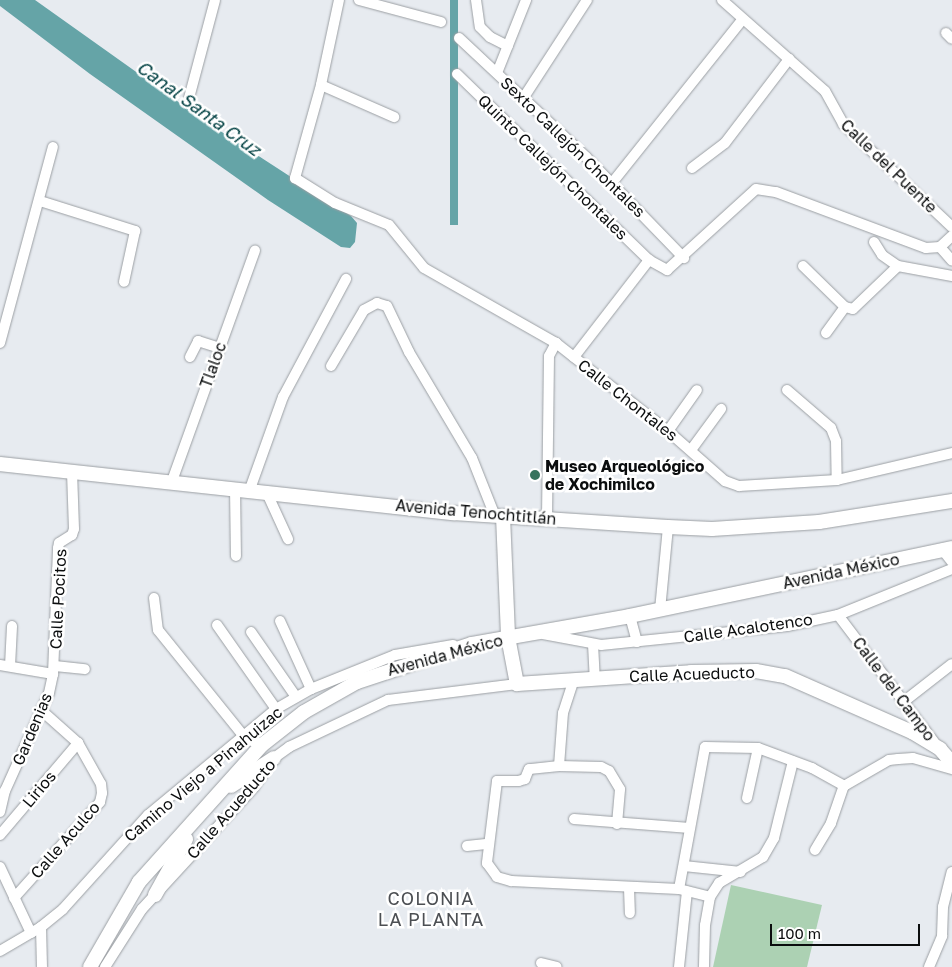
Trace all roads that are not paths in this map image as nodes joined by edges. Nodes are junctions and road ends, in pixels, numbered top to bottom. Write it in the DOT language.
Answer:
graph roads {
  1 [pos="215,0"];
  2 [pos="339,0"];
  3 [pos="359,0"];
  4 [pos="476,0"];
  5 [pos="526,0"];
  6 [pos="587,0"];
  7 [pos="722,0"];
  8 [pos="742,20"];
  9 [pos="441,22"];
  10 [pos="460,38"];
  11 [pos="508,46"];
  12 [pos="789,59"];
  13 [pos="497,73"];
  14 [pos="458,74"];
  15 [pos="321,85"];
  16 [pos="524,97"];
  17 [pos="189,98"];
  18 [pos="394,117"];
  19 [pos="53,147"];
  20 [pos="692,168"];
  21 [pos="612,183"];
  22 [pos="40,201"];
  23 [pos="952,227"];
  24 [pos="952,236"];
  25 [pos="874,242"];
  26 [pos="940,247"];
  27 [pos="256,250"];
  28 [pos="684,258"];
  29 [pos="649,260"];
  30 [pos="952,261"];
  31 [pos="803,266"];
  32 [pos="898,266"];
  33 [pos="952,276"];
  34 [pos="346,279"];
  35 [pos="124,282"];
  36 [pos="845,307"];
  37 [pos="826,333"];
  38 [pos="0,343"];
  39 [pos="556,343"];
  40 [pos="219,348"];
  41 [pos="190,357"];
  42 [pos="574,357"];
  43 [pos="331,366"];
  44 [pos="697,390"];
  45 [pos="787,390"];
  46 [pos="721,408"];
  47 [pos="668,431"];
  48 [pos="691,450"];
  49 [pos="952,453"];
  50 [pos="0,464"];
  51 [pos="72,471"];
  52 [pos="837,480"];
  53 [pos="172,481"];
  54 [pos="235,488"];
  55 [pos="250,489"];
  56 [pos="266,491"];
  57 [pos="952,501"];
  58 [pos="499,516"];
  59 [pos="547,518"];
  60 [pos="668,527"];
  61 [pos="288,539"];
  62 [pos="947,548"];
  63 [pos="236,556"];
  64 [pos="952,562"];
  65 [pos="952,569"];
  66 [pos="154,598"];
  67 [pos="660,610"];
  68 [pos="838,615"];
  69 [pos="630,616"];
  70 [pos="280,621"];
  71 [pos="217,625"];
  72 [pos="12,626"];
  73 [pos="250,632"];
  74 [pos="537,633"];
  75 [pos="508,637"];
  76 [pos="637,642"];
  77 [pos="472,644"];
  78 [pos="593,644"];
  79 [pos="952,664"];
  80 [pos="5,665"];
  81 [pos="85,669"];
  82 [pos="54,670"];
  83 [pos="595,678"];
  84 [pos="574,680"];
  85 [pos="517,684"];
  86 [pos="311,689"];
  87 [pos="296,697"];
  88 [pos="902,703"];
  89 [pos="276,709"];
  90 [pos="41,710"];
  91 [pos="245,738"];
  92 [pos="78,742"];
  93 [pos="262,745"];
  94 [pos="758,748"];
  95 [pos="940,749"];
  96 [pos="274,758"];
  97 [pos="793,761"];
  98 [pos="952,763"];
  99 [pos="559,766"];
  100 [pos="952,768"];
  101 [pos="844,786"];
  102 [pos="221,791"];
  103 [pos="747,798"];
  104 [pos="0,812"];
  105 [pos="574,819"];
  106 [pos="617,824"];
  107 [pos="690,828"];
  108 [pos="188,831"];
  109 [pos="0,835"];
  110 [pos="467,846"];
  111 [pos="486,848"];
  112 [pos="815,850"];
  113 [pos="0,866"];
  114 [pos="684,866"];
  115 [pos="741,872"];
  116 [pos="952,872"];
  117 [pos="629,888"];
  118 [pos="683,890"];
  119 [pos="155,895"];
  120 [pos="710,897"];
  121 [pos="14,898"];
  122 [pos="630,914"];
  123 [pos="41,927"];
  124 [pos="31,933"];
  125 [pos="0,951"];
  126 [pos="541,963"];
  127 [pos="42,967"];
  128 [pos="90,967"];
  129 [pos="105,967"];
  130 [pos="557,967"];
  131 [pos="678,967"];
  132 [pos="704,967"];
  133 [pos="929,967"];
  1 -- 17 [label="street"];
  2 -- 15 [label="street"];
  3 -- 9 [label="street"];
  4 -- 11 [label="street"];
  5 -- 11 [label="street"];
  6 -- 16 [label="street"];
  7 -- 8 [label="street, Calle del Puente"];
  8 -- 12 [label="street, Calle del Puente"];
  8 -- 21 [label="street"];
  10 -- 13 [label="street, Sexto Callejón Chontales"];
  11 -- 13 [label="street"];
  12 -- 20 [label="street"];
  12 -- 23 [label="street, Calle del Puente"];
  13 -- 16 [label="street, Sexto Callejón Chontales"];
  14 -- 29 [label="street, Quinto Callejón Chontales"];
  15 -- 18 [label="street"];
  15 -- 39 [label="street, Calle Chontales"];
  16 -- 21 [label="street, Sexto Callejón Chontales"];
  19 -- 22 [label="street"];
  21 -- 28 [label="street, Sexto Callejón Chontales"];
  22 -- 35 [label="street"];
  22 -- 38 [label="street"];
  24 -- 26 [label="street"];
  25 -- 32 [label="street"];
  26 -- 28 [label="street"];
  26 -- 30 [label="street"];
  27 -- 40 [label="street, Tlaloc"];
  28 -- 29 [label="street, Quinto Callejón Chontales"];
  29 -- 42 [label="street"];
  31 -- 36 [label="street"];
  32 -- 33 [label="street"];
  32 -- 36 [label="street"];
  34 -- 55 [label="street"];
  36 -- 37 [label="street"];
  39 -- 42 [label="street, Calle Chontales"];
  39 -- 59 [label="street"];
  40 -- 41 [label="street"];
  40 -- 53 [label="street, Tlaloc"];
  42 -- 47 [label="street, Calle Chontales"];
  43 -- 58 [label="street"];
  44 -- 47 [label="street"];
  45 -- 52 [label="street"];
  46 -- 48 [label="street"];
  47 -- 48 [label="street, Calle Chontales"];
  48 -- 52 [label="street, Calle Chontales"];
  49 -- 52 [label="street, Calle Chontales"];
  50 -- 51 [label="main road, Avenida Tenochtitlán"];
  51 -- 53 [label="main road, Avenida Tenochtitlán"];
  51 -- 82 [label="street, Calle Pocitos"];
  53 -- 54 [label="main road, Avenida Tenochtitlán"];
  54 -- 55 [label="main road, Avenida Tenochtitlán"];
  54 -- 63 [label="street"];
  55 -- 56 [label="main road, Avenida Tenochtitlán"];
  56 -- 58 [label="main road, Avenida Tenochtitlán"];
  56 -- 61 [label="street"];
  57 -- 60 [label="main road, Avenida Tenochtitlán"];
  58 -- 59 [label="main road, Avenida Tenochtitlán"];
  58 -- 75 [label="main road"];
  59 -- 60 [label="main road, Avenida Tenochtitlán"];
  60 -- 67 [label="street"];
  62 -- 64 [label="street"];
  62 -- 67 [label="main road, Avenida México"];
  65 -- 68 [label="street, Calle Acalotenco"];
  66 -- 91 [label="street"];
  67 -- 69 [label="main road, Avenida México"];
  68 -- 76 [label="street, Calle Acalotenco"];
  68 -- 88 [label="street, Calle del Campo"];
  69 -- 74 [label="main road, Avenida México"];
  69 -- 76 [label="street"];
  70 -- 86 [label="street"];
  71 -- 89 [label="street"];
  72 -- 80 [label="street"];
  73 -- 87 [label="street"];
  74 -- 75 [label="main road, Avenida México"];
  74 -- 78 [label="street, Calle Acalotenco"];
  75 -- 77 [label="main road, Avenida México"];
  75 -- 85 [label="main road"];
  76 -- 78 [label="street, Calle Acalotenco"];
  77 -- 86 [label="street, Camino Viejo a Pinahuizac"];
  77 -- 93 [label="main road, Avenida México"];
  78 -- 83 [label="street"];
  79 -- 88 [label="street"];
  80 -- 82 [label="street"];
  81 -- 82 [label="street"];
  82 -- 90 [label="street, Gardenias"];
  83 -- 84 [label="main road, Calle Acueducto"];
  83 -- 95 [label="main road, Calle Acueducto"];
  84 -- 85 [label="main road, Calle Acueducto"];
  84 -- 99 [label="street"];
  85 -- 96 [label="street, Calle Acueducto"];
  86 -- 87 [label="street, Camino Viejo a Pinahuizac"];
  87 -- 89 [label="street, Camino Viejo a Pinahuizac"];
  88 -- 95 [label="street, Calle del Campo"];
  89 -- 91 [label="street, Camino Viejo a Pinahuizac"];
  90 -- 92 [label="street, Calle Aculco"];
  90 -- 104 [label="street, Gardenias"];
  91 -- 93 [label="street"];
  91 -- 123 [label="street, Camino Viejo a Pinahuizac"];
  92 -- 109 [label="street, Lirios"];
  92 -- 121 [label="street, Calle Aculco"];
  93 -- 102 [label="main road, Avenida México"];
  94 -- 97 [label="street"];
  94 -- 103 [label="street"];
  94 -- 107 [label="street"];
  95 -- 98 [label="main road, Calle del Campo"];
  96 -- 102 [label="main road"];
  96 -- 119 [label="street, Calle Acueducto"];
  97 -- 101 [label="street"];
  97 -- 115 [label="street"];
  99 -- 106 [label="street"];
  99 -- 111 [label="street"];
  100 -- 101 [label="street"];
  101 -- 112 [label="street"];
  102 -- 108 [label="main road, Avenida México"];
  105 -- 106 [label="street"];
  106 -- 107 [label="street"];
  107 -- 114 [label="street"];
  108 -- 119 [label="main road"];
  108 -- 128 [label="main road, Avenida México"];
  110 -- 111 [label="street"];
  111 -- 117 [label="street"];
  113 -- 121 [label="street"];
  114 -- 115 [label="street"];
  114 -- 118 [label="street"];
  115 -- 120 [label="street"];
  116 -- 133 [label="street"];
  117 -- 118 [label="street"];
  117 -- 122 [label="street"];
  118 -- 120 [label="street"];
  118 -- 131 [label="street"];
  119 -- 129 [label="street, Calle Acueducto"];
  120 -- 132 [label="street"];
  121 -- 124 [label="street"];
  123 -- 124 [label="street, Camino Viejo a Pinahuizac"];
  123 -- 127 [label="street"];
  124 -- 125 [label="street, Camino Viejo a Pinahuizac"];
  126 -- 130 [label="street"];
}
